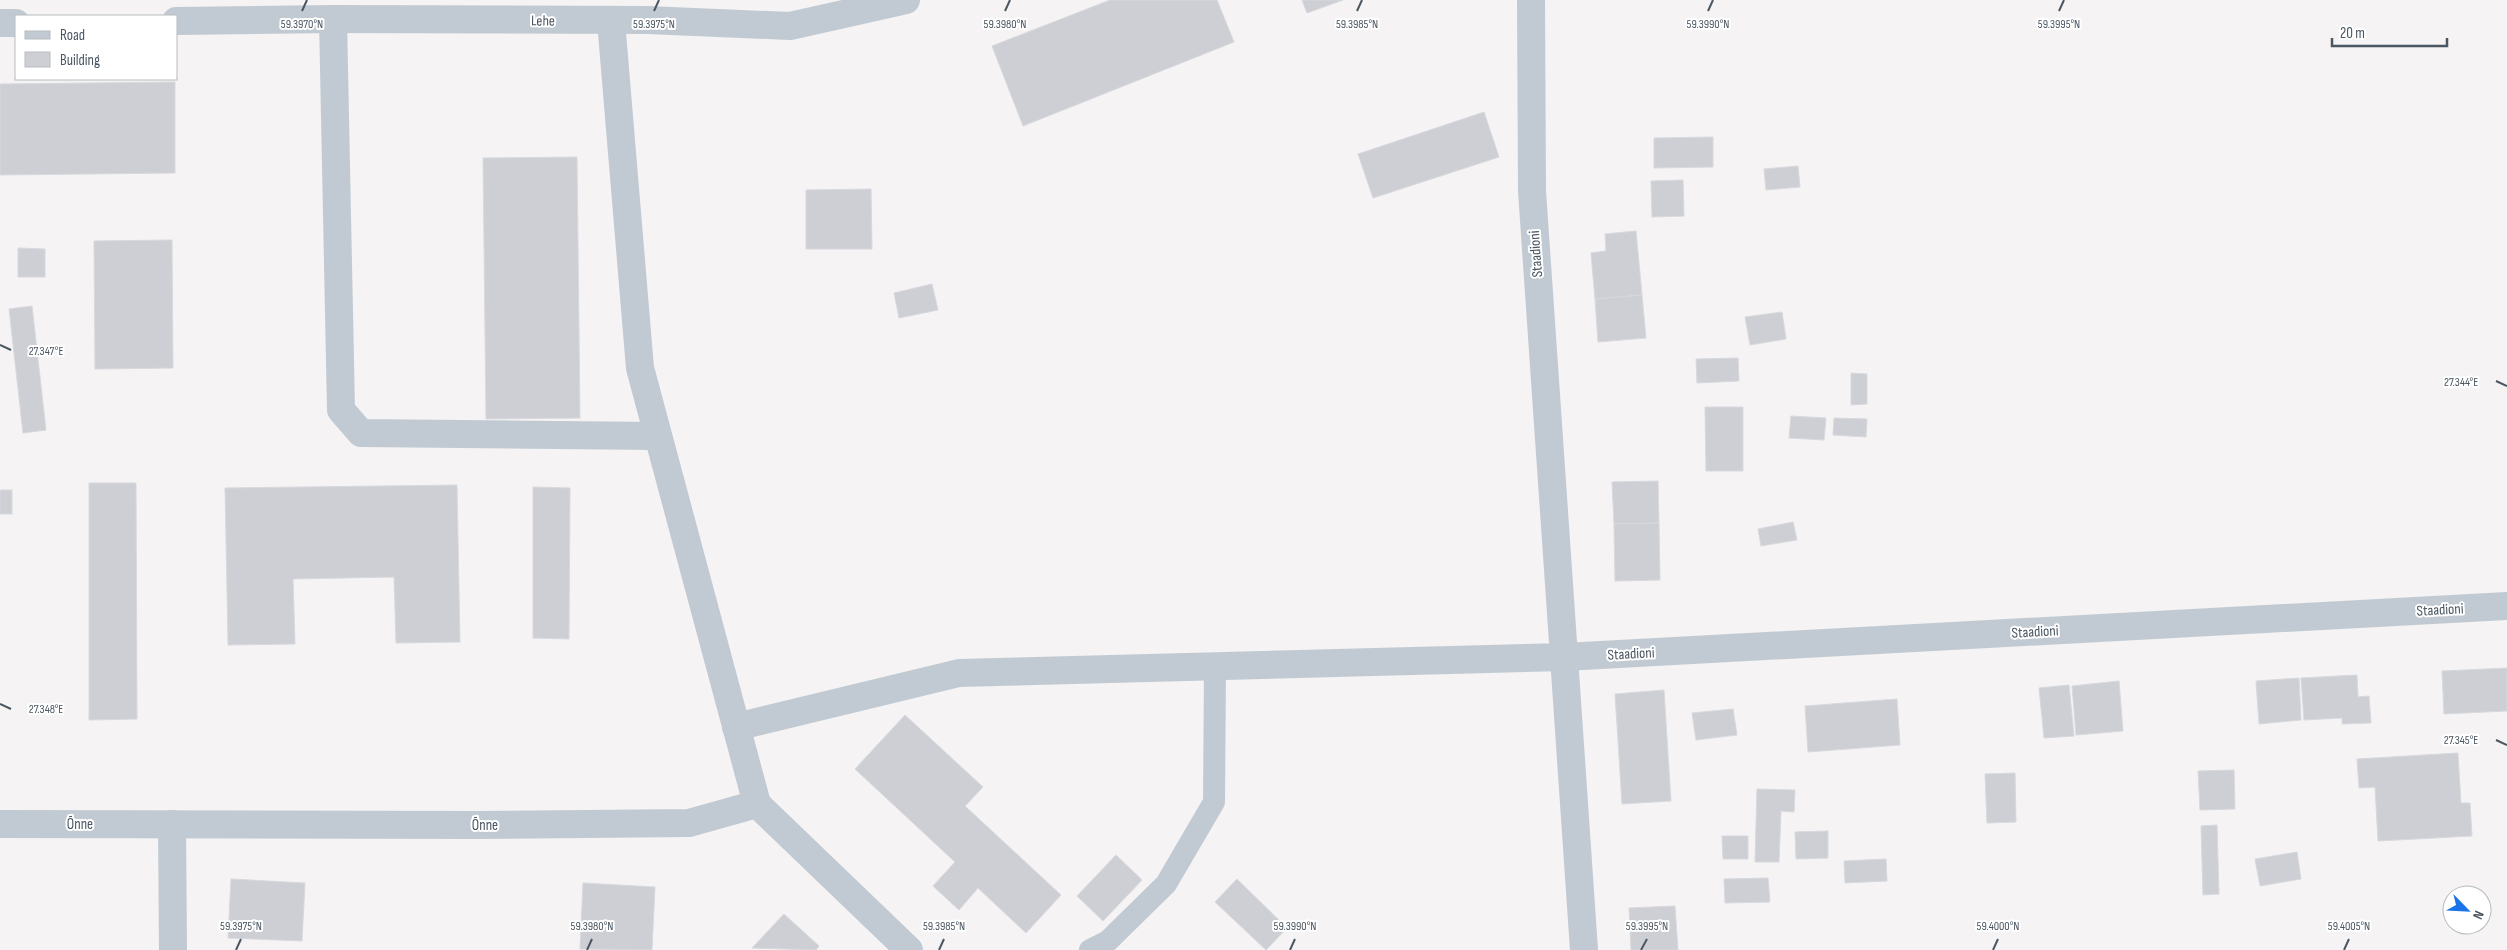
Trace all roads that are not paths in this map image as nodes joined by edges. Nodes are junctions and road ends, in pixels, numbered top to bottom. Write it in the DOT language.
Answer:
graph roads {
  1 [pos="906,0"];
  2 [pos="1530,0"];
  3 [pos="317,13"];
  4 [pos="178,21"];
  5 [pos="611,22"];
  6 [pos="0,23"];
  7 [pos="15,23"];
  8 [pos="657,436"];
  9 [pos="2507,606"];
  10 [pos="1564,657"];
  11 [pos="1215,666"];
  12 [pos="736,727"];
  13 [pos="758,804"];
  14 [pos="0,824"];
  15 [pos="172,824"];
  16 [pos="173,950"];
  17 [pos="910,950"];
  18 [pos="1090,950"];
  19 [pos="1584,950"];
  1 -- 5 [label="street, Lehe"];
  2 -- 10 [label="street, Staadioni"];
  3 -- 4 [label="street, Lehe"];
  3 -- 5 [label="street, Lehe"];
  3 -- 8 [label="street"];
  5 -- 8 [label="street"];
  6 -- 7 [label="street"];
  8 -- 12 [label="street"];
  9 -- 10 [label="street, Staadioni"];
  10 -- 11 [label="street"];
  10 -- 19 [label="street, Staadioni"];
  11 -- 12 [label="street"];
  11 -- 18 [label="lane"];
  12 -- 13 [label="street"];
  13 -- 15 [label="street, Õnne"];
  13 -- 17 [label="street"];
  14 -- 15 [label="street, Õnne"];
  15 -- 16 [label="street"];
}
